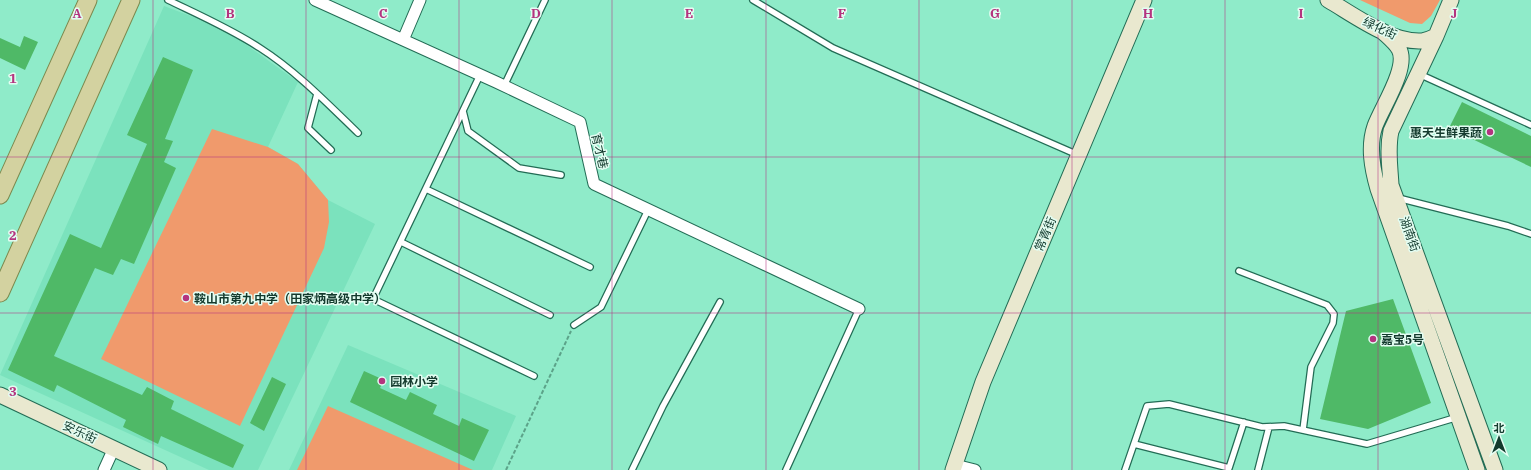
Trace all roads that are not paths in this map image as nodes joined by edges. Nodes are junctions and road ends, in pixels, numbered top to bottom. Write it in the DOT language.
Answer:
graph roads {
  1 [pos="88,0"];
  2 [pos="130,0"];
  3 [pos="168,0"];
  4 [pos="315,0"];
  5 [pos="420,0"];
  6 [pos="545,0"];
  7 [pos="753,0"];
  8 [pos="1144,0"];
  9 [pos="1328,0"];
  10 [pos="1451,0"];
  11 [pos="1382,31"];
  12 [pos="1436,36"];
  13 [pos="403,40"];
  14 [pos="1418,74"];
  15 [pos="480,75"];
  16 [pos="504,86"];
  17 [pos="317,94"];
  18 [pos="463,111"];
  19 [pos="1531,125"];
  20 [pos="358,133"];
  21 [pos="331,150"];
  22 [pos="1078,155"];
  23 [pos="561,176"];
  24 [pos="426,189"];
  25 [pos="0,195"];
  26 [pos="1396,198"];
  27 [pos="648,210"];
  28 [pos="1531,234"];
  29 [pos="401,242"];
  30 [pos="590,267"];
  31 [pos="1239,271"];
  32 [pos="0,293"];
  33 [pos="720,302"];
  34 [pos="859,308"];
  35 [pos="550,315"];
  36 [pos="574,326"];
  37 [pos="534,376"];
  38 [pos="0,395"];
  39 [pos="1458,417"];
  40 [pos="1244,422"];
  41 [pos="1269,427"];
  42 [pos="1303,430"];
  43 [pos="1134,444"];
  44 [pos="114,448"];
  45 [pos="954,468"];
  46 [pos="104,470"];
  47 [pos="159,470"];
  48 [pos="632,470"];
  49 [pos="786,470"];
  50 [pos="975,470"];
  51 [pos="1125,470"];
  52 [pos="1258,470"];
  53 [pos="1477,470"];
  54 [pos="1496,470"];
  1 -- 25 [label="main road"];
  2 -- 32 [label="main road"];
  3 -- 17 [label="lane"];
  4 -- 13 [label="street, 育才巷"];
  5 -- 13 [label="street"];
  6 -- 16 [label="lane"];
  7 -- 22 [label="lane"];
  8 -- 22 [label="main road, 常青街"];
  9 -- 11 [label="main road, 绿化街"];
  10 -- 12 [label="main road, 湖南街"];
  11 -- 12 [label="main road, 绿化街"];
  11 -- 39 [label="main road, 湖南街"];
  12 -- 14 [label="main road, 湖南街"];
  13 -- 15 [label="street, 育才巷"];
  14 -- 19 [label="lane"];
  14 -- 26 [label="main road, 湖南街"];
  15 -- 16 [label="street, 育才巷"];
  15 -- 18 [label="lane"];
  16 -- 27 [label="street, 育才巷"];
  17 -- 20 [label="lane"];
  17 -- 21 [label="lane"];
  18 -- 23 [label="lane"];
  18 -- 24 [label="lane"];
  22 -- 45 [label="main road, 常青街"];
  24 -- 29 [label="lane"];
  24 -- 30 [label="lane"];
  26 -- 28 [label="lane"];
  26 -- 54 [label="main road, 湖南街"];
  27 -- 34 [label="street, 育才巷"];
  27 -- 36 [label="lane"];
  29 -- 35 [label="lane"];
  29 -- 37 [label="lane"];
  31 -- 42 [label="lane"];
  33 -- 48 [label="lane"];
  34 -- 49 [label="lane"];
  38 -- 44 [label="main road, 安乐街"];
  39 -- 42 [label="lane"];
  39 -- 53 [label="main road, 湖南街"];
  40 -- 41 [label="lane"];
  40 -- 43 [label="lane"];
  40 -- 43 [label="lane"];
  41 -- 42 [label="lane"];
  41 -- 52 [label="lane"];
  43 -- 51 [label="lane"];
  44 -- 46 [label="street"];
  44 -- 47 [label="main road, 安乐街"];
  45 -- 50 [label="street"];
}
